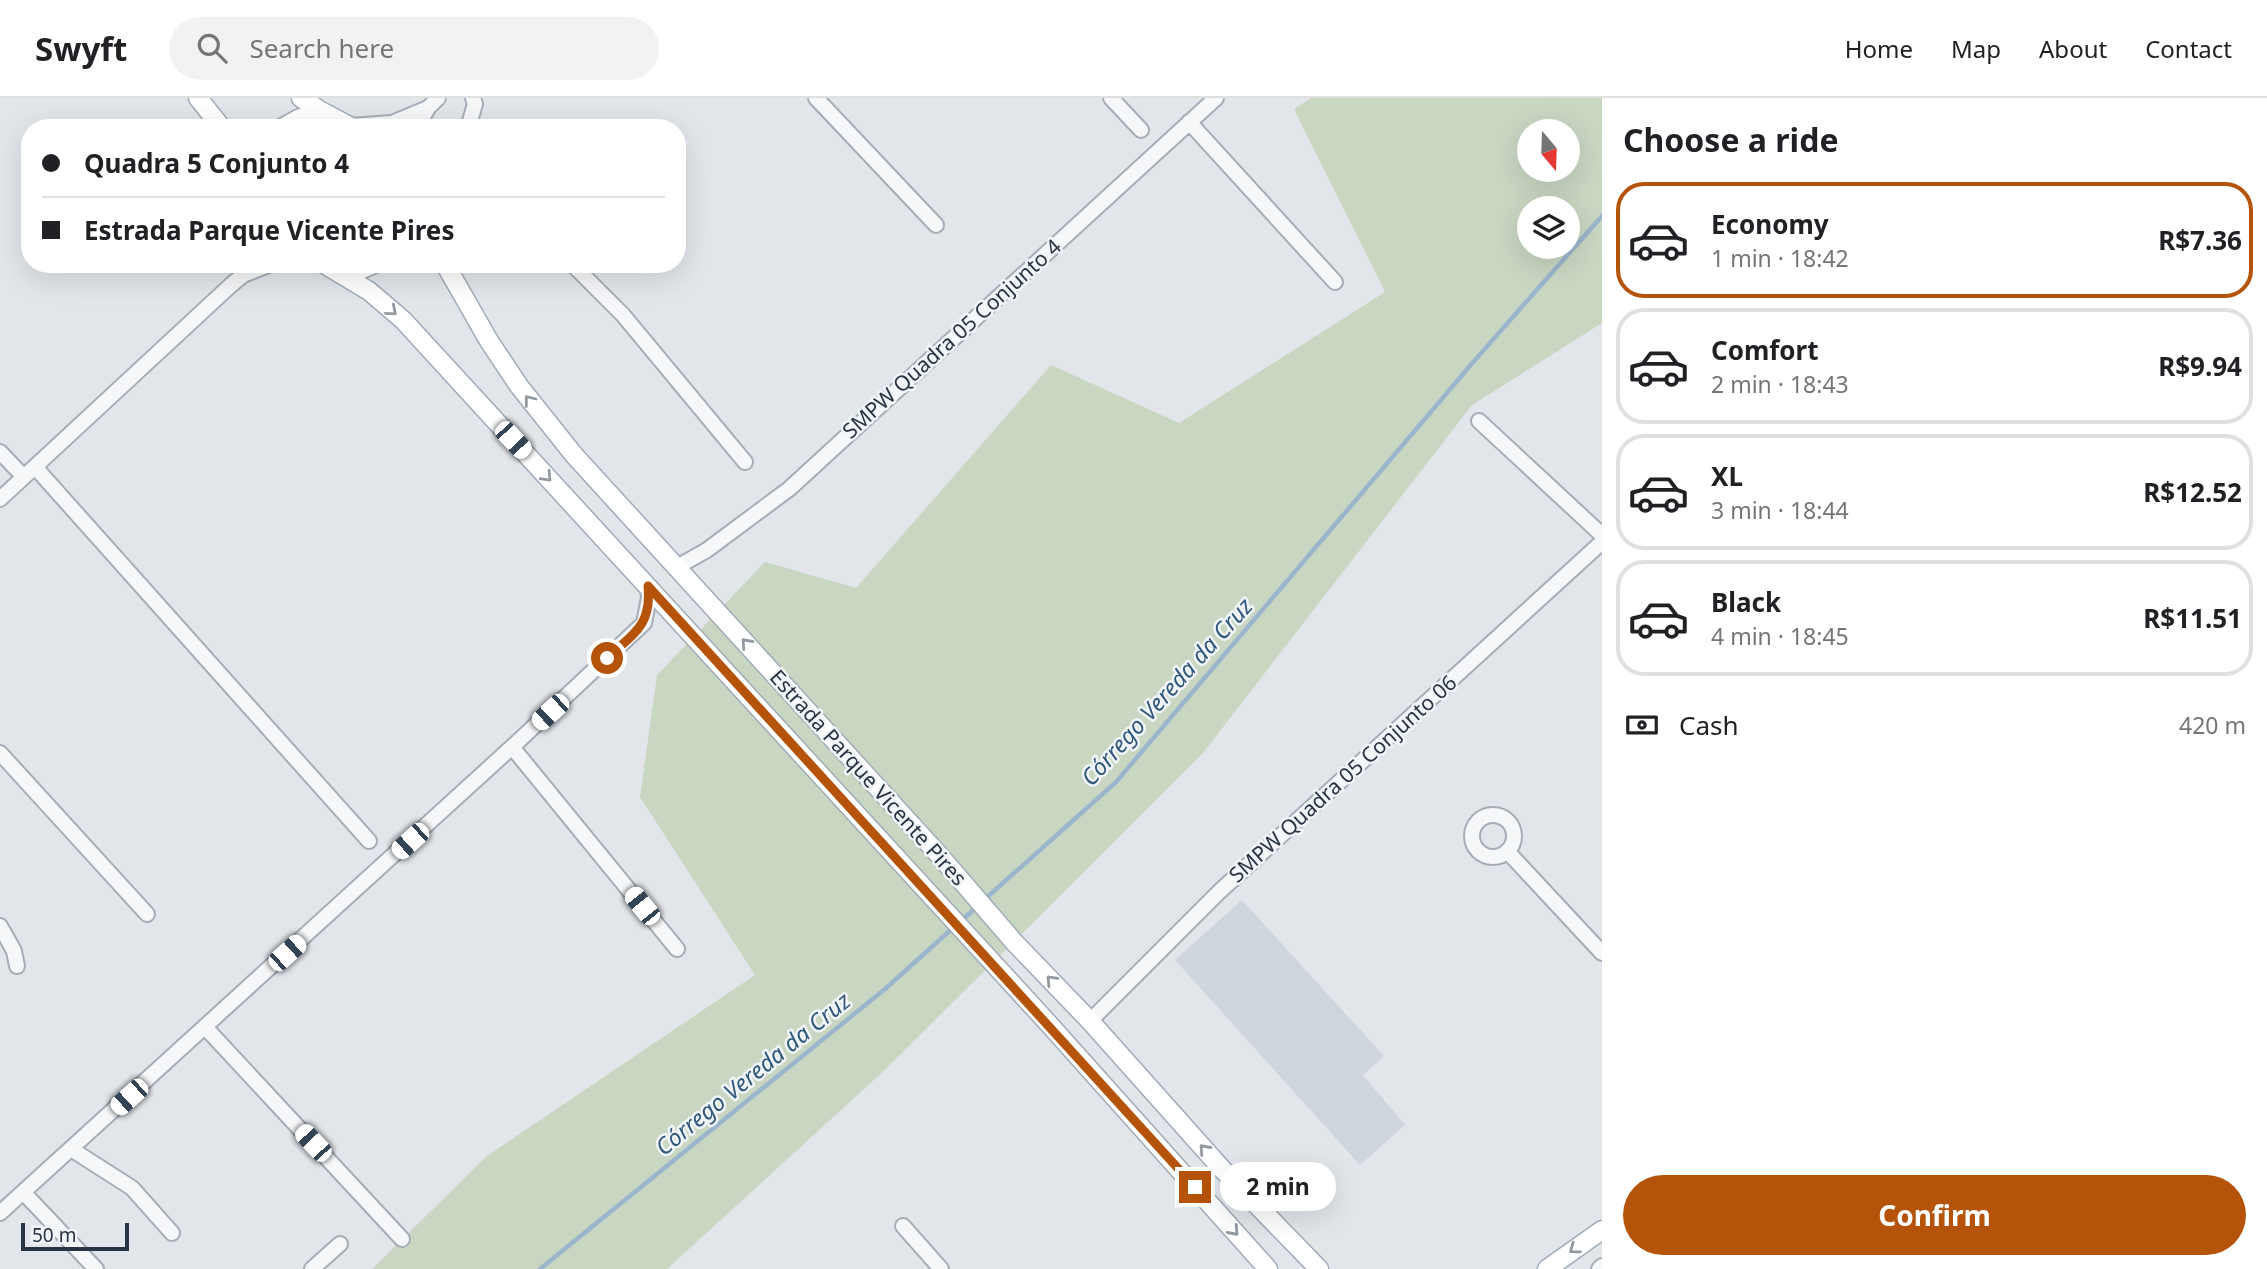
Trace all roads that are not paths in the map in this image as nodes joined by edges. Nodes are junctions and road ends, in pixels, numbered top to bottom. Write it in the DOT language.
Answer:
graph roads {
  1 [pos="198,98"];
  2 [pos="301,98"];
  3 [pos="473,98"];
  4 [pos="816,98"];
  5 [pos="1111,98"];
  6 [pos="1216,98"];
  7 [pos="433,103"];
  8 [pos="321,111"];
  9 [pos="215,119"];
  10 [pos="303,119"];
  11 [pos="336,119"];
  12 [pos="400,119"];
  13 [pos="422,119"];
  14 [pos="471,119"];
  15 [pos="1189,122"];
  16 [pos="1141,130"];
  17 [pos="936,225"];
  18 [pos="243,273"];
  19 [pos="340,273"];
  20 [pos="450,273"];
  21 [pos="581,273"];
  22 [pos="1335,282"];
  23 [pos="1479,421"];
  24 [pos="0,452"];
  25 [pos="745,462"];
  26 [pos="35,467"];
  27 [pos="24,477"];
  28 [pos="0,499"];
  29 [pos="1602,535"];
  30 [pos="1602,542"];
  31 [pos="677,567"];
  32 [pos="648,586"];
  33 [pos="512,747"];
  34 [pos="0,753"];
  35 [pos="369,841"];
  36 [pos="1507,851"];
  37 [pos="147,914"];
  38 [pos="0,926"];
  39 [pos="677,949"];
  40 [pos="1602,953"];
  41 [pos="17,966"];
  42 [pos="1090,1021"];
  43 [pos="205,1027"];
  44 [pos="71,1149"];
  45 [pos="23,1192"];
  46 [pos="0,1213"];
  47 [pos="903,1226"];
  48 [pos="1602,1230"];
  49 [pos="172,1233"];
  50 [pos="402,1239"];
  51 [pos="340,1244"];
  52 [pos="96,1269"];
  53 [pos="312,1269"];
  54 [pos="941,1269"];
  55 [pos="1268,1269"];
  56 [pos="1319,1269"];
  57 [pos="1547,1269"];
  1 -- 9 [label="main road"];
  2 -- 8 [label="main road"];
  3 -- 14 [label="street"];
  4 -- 17 [label="street"];
  5 -- 16 [label="street"];
  6 -- 15 [label="street, SMPW Quadra 05 Conjunto 4"];
  7 -- 12 [label="street"];
  7 -- 13 [label="street"];
  8 -- 10 [label="main road"];
  8 -- 11 [label="main road"];
  15 -- 22 [label="street"];
  15 -- 31 [label="street, SMPW Quadra 05 Conjunto 4"];
  18 -- 26 [label="street"];
  19 -- 32 [label="main road, Estrada Parque Vicente Pires, one-way"];
  31 -- 20 [label="main road, Estrada Parque Vicente Pires, one-way"];
  21 -- 25 [label="street"];
  23 -- 29 [label="street"];
  24 -- 27 [label="street"];
  26 -- 27 [label="street"];
  26 -- 35 [label="street"];
  27 -- 28 [label="street"];
  30 -- 42 [label="street, SMPW Quadra 05 Conjunto 06"];
  42 -- 31 [label="main road, Estrada Parque Vicente Pires, one-way"];
  32 -- 33 [label="street"];
  32 -- 55 [label="main road, Estrada Parque Vicente Pires, one-way"];
  33 -- 39 [label="street"];
  33 -- 43 [label="street"];
  34 -- 37 [label="street"];
  36 -- 36 [label="street"];
  36 -- 40 [label="street"];
  38 -- 41 [label="street"];
  56 -- 42 [label="main road, Estrada Parque Vicente Pires, one-way"];
  43 -- 44 [label="street"];
  43 -- 50 [label="street"];
  44 -- 45 [label="street"];
  44 -- 49 [label="street"];
  45 -- 46 [label="street"];
  45 -- 52 [label="street"];
  47 -- 54 [label="street"];
  48 -- 57 [label="main road, one-way"];
  51 -- 53 [label="street"];
}
